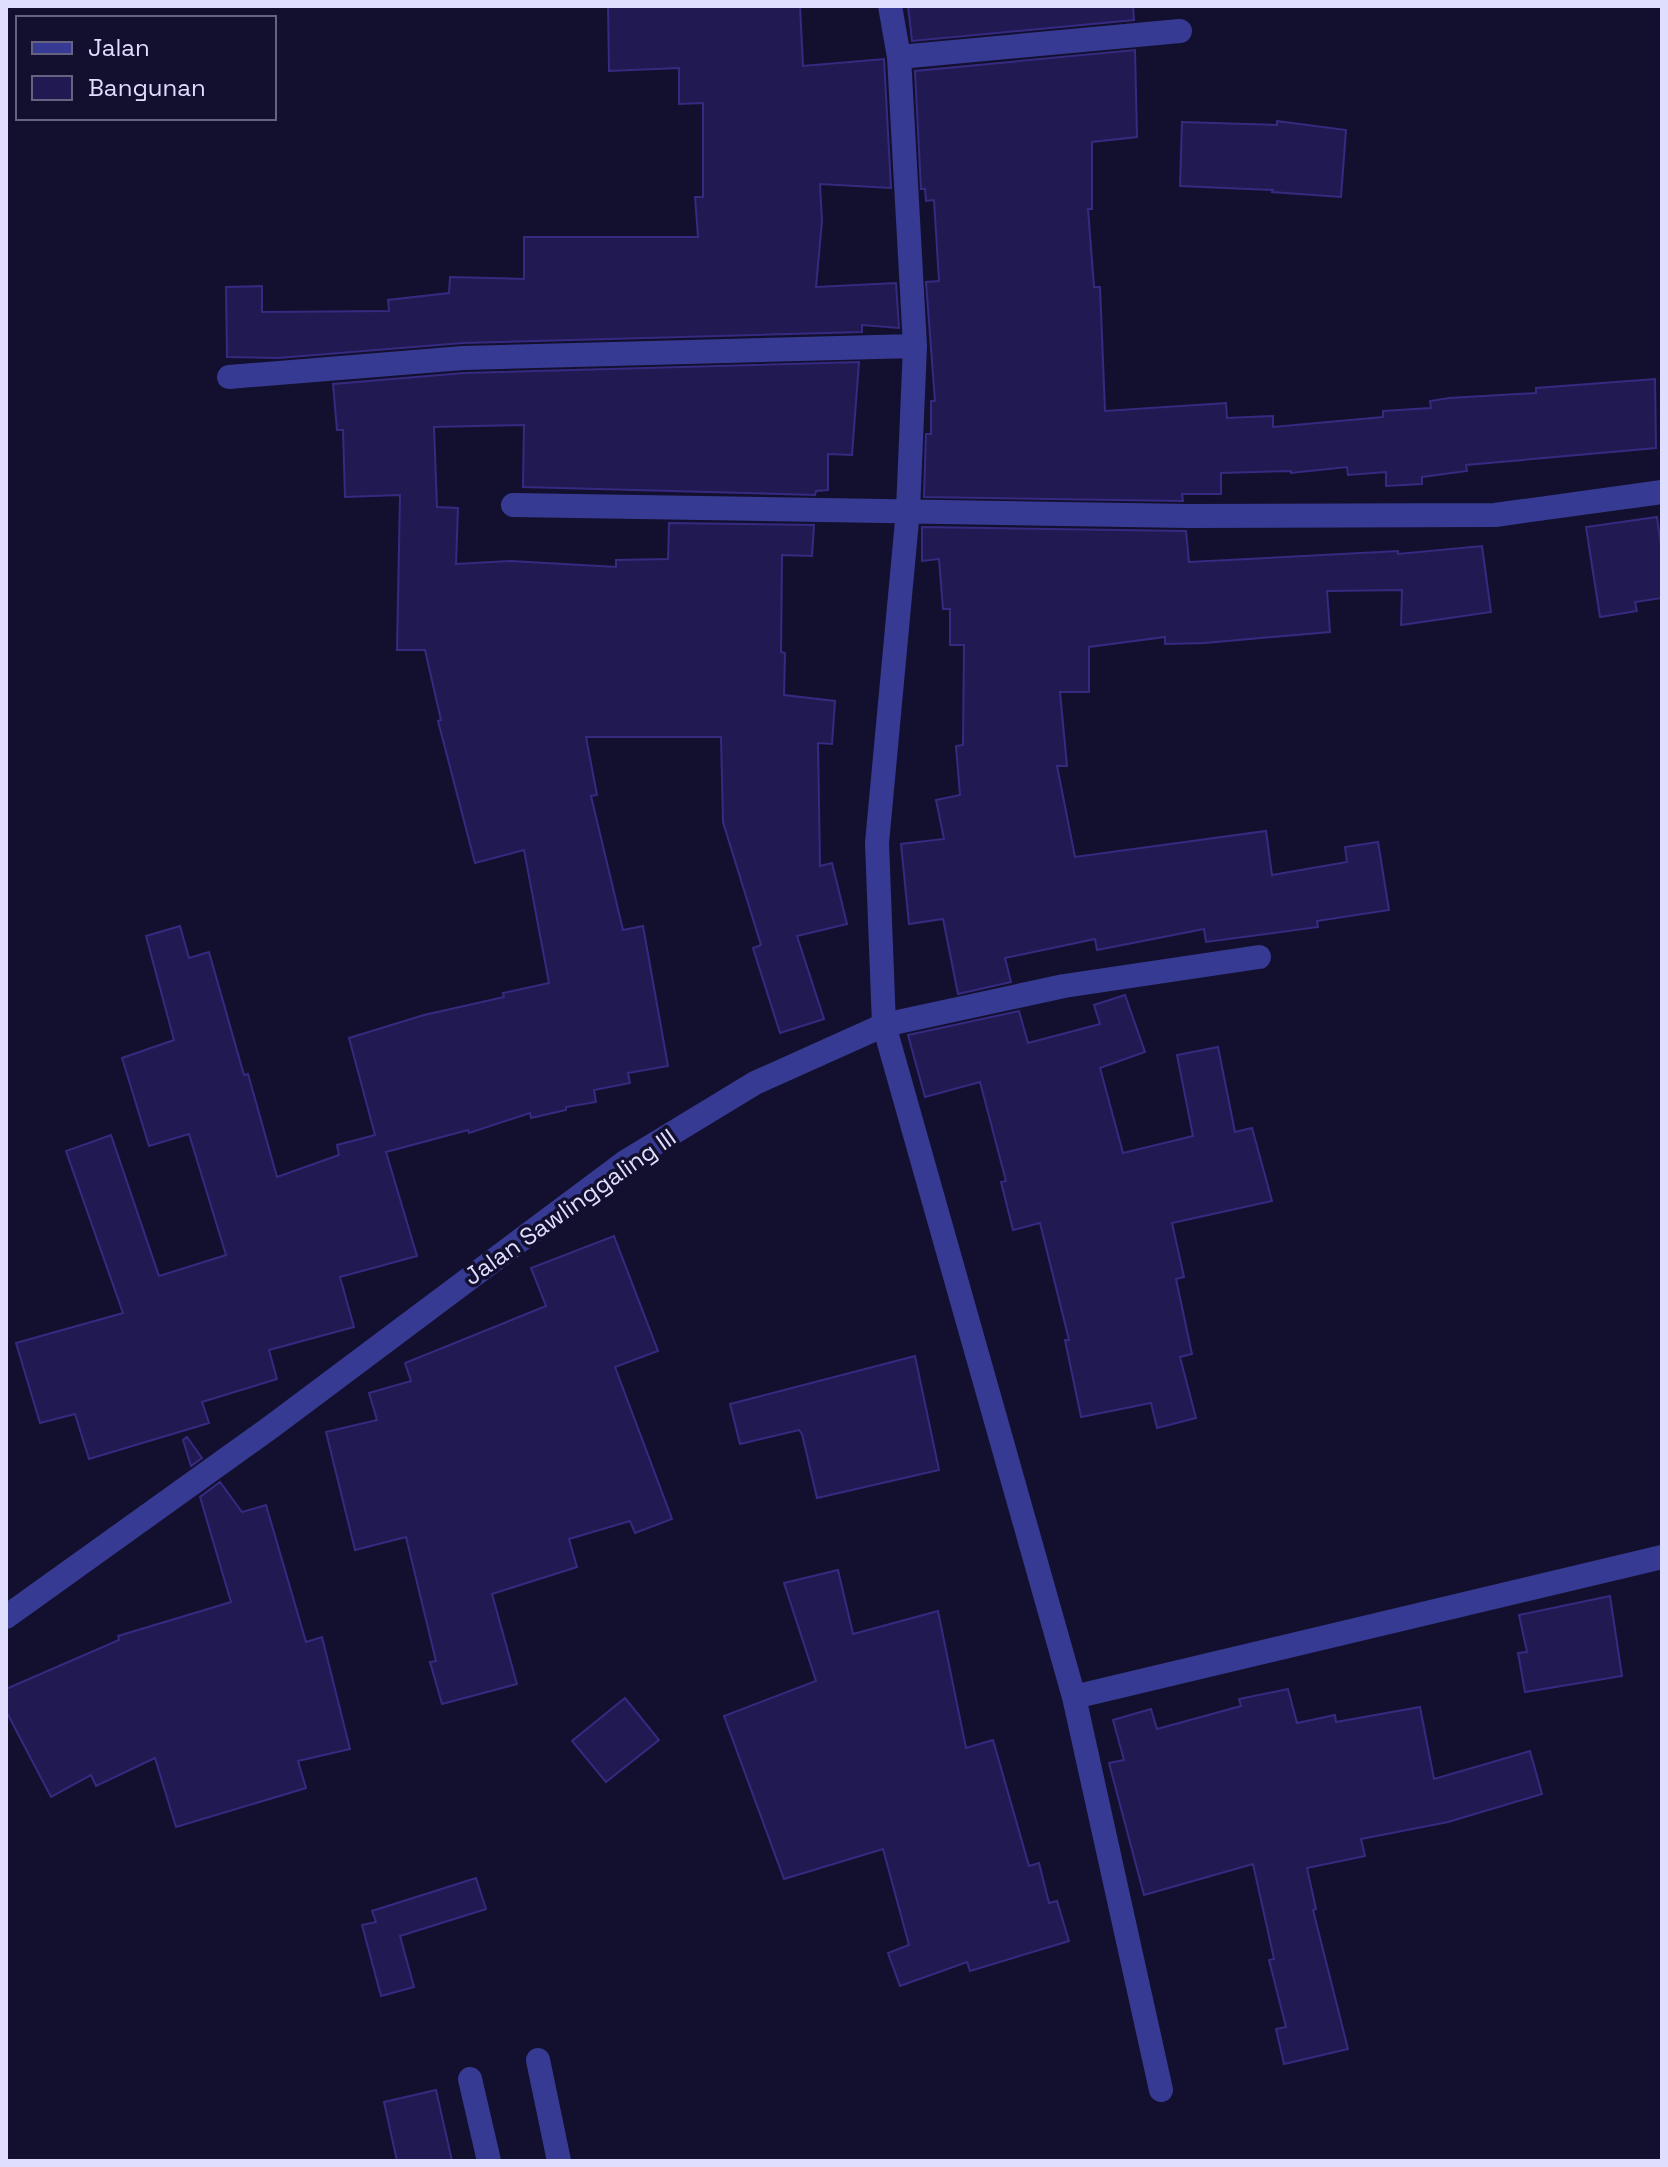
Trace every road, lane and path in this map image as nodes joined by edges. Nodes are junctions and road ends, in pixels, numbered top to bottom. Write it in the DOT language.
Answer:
graph roads {
  1 [pos="890,6"];
  2 [pos="1180,31"];
  3 [pos="899,57"];
  4 [pos="915,346"];
  5 [pos="229,377"];
  6 [pos="1662,492"];
  7 [pos="513,505"];
  8 [pos="908,510"];
  9 [pos="1259,957"];
  10 [pos="884,1025"];
  11 [pos="1662,1557"];
  12 [pos="6,1617"];
  13 [pos="1074,1697"];
  14 [pos="538,2060"];
  15 [pos="470,2079"];
  16 [pos="1161,2090"];
  17 [pos="489,2161"];
  18 [pos="559,2161"];
  1 -- 3 [label="street"];
  2 -- 3 [label="street"];
  3 -- 4 [label="street"];
  4 -- 5 [label="street"];
  4 -- 8 [label="street"];
  6 -- 8 [label="street"];
  7 -- 8 [label="street"];
  8 -- 10 [label="street"];
  9 -- 10 [label="street, Jalan Sawlinggaling III"];
  10 -- 12 [label="street, Jalan Sawlinggaling III"];
  10 -- 13 [label="street"];
  11 -- 13 [label="street"];
  13 -- 16 [label="street"];
  14 -- 18 [label="street"];
  15 -- 17 [label="street"];
}
